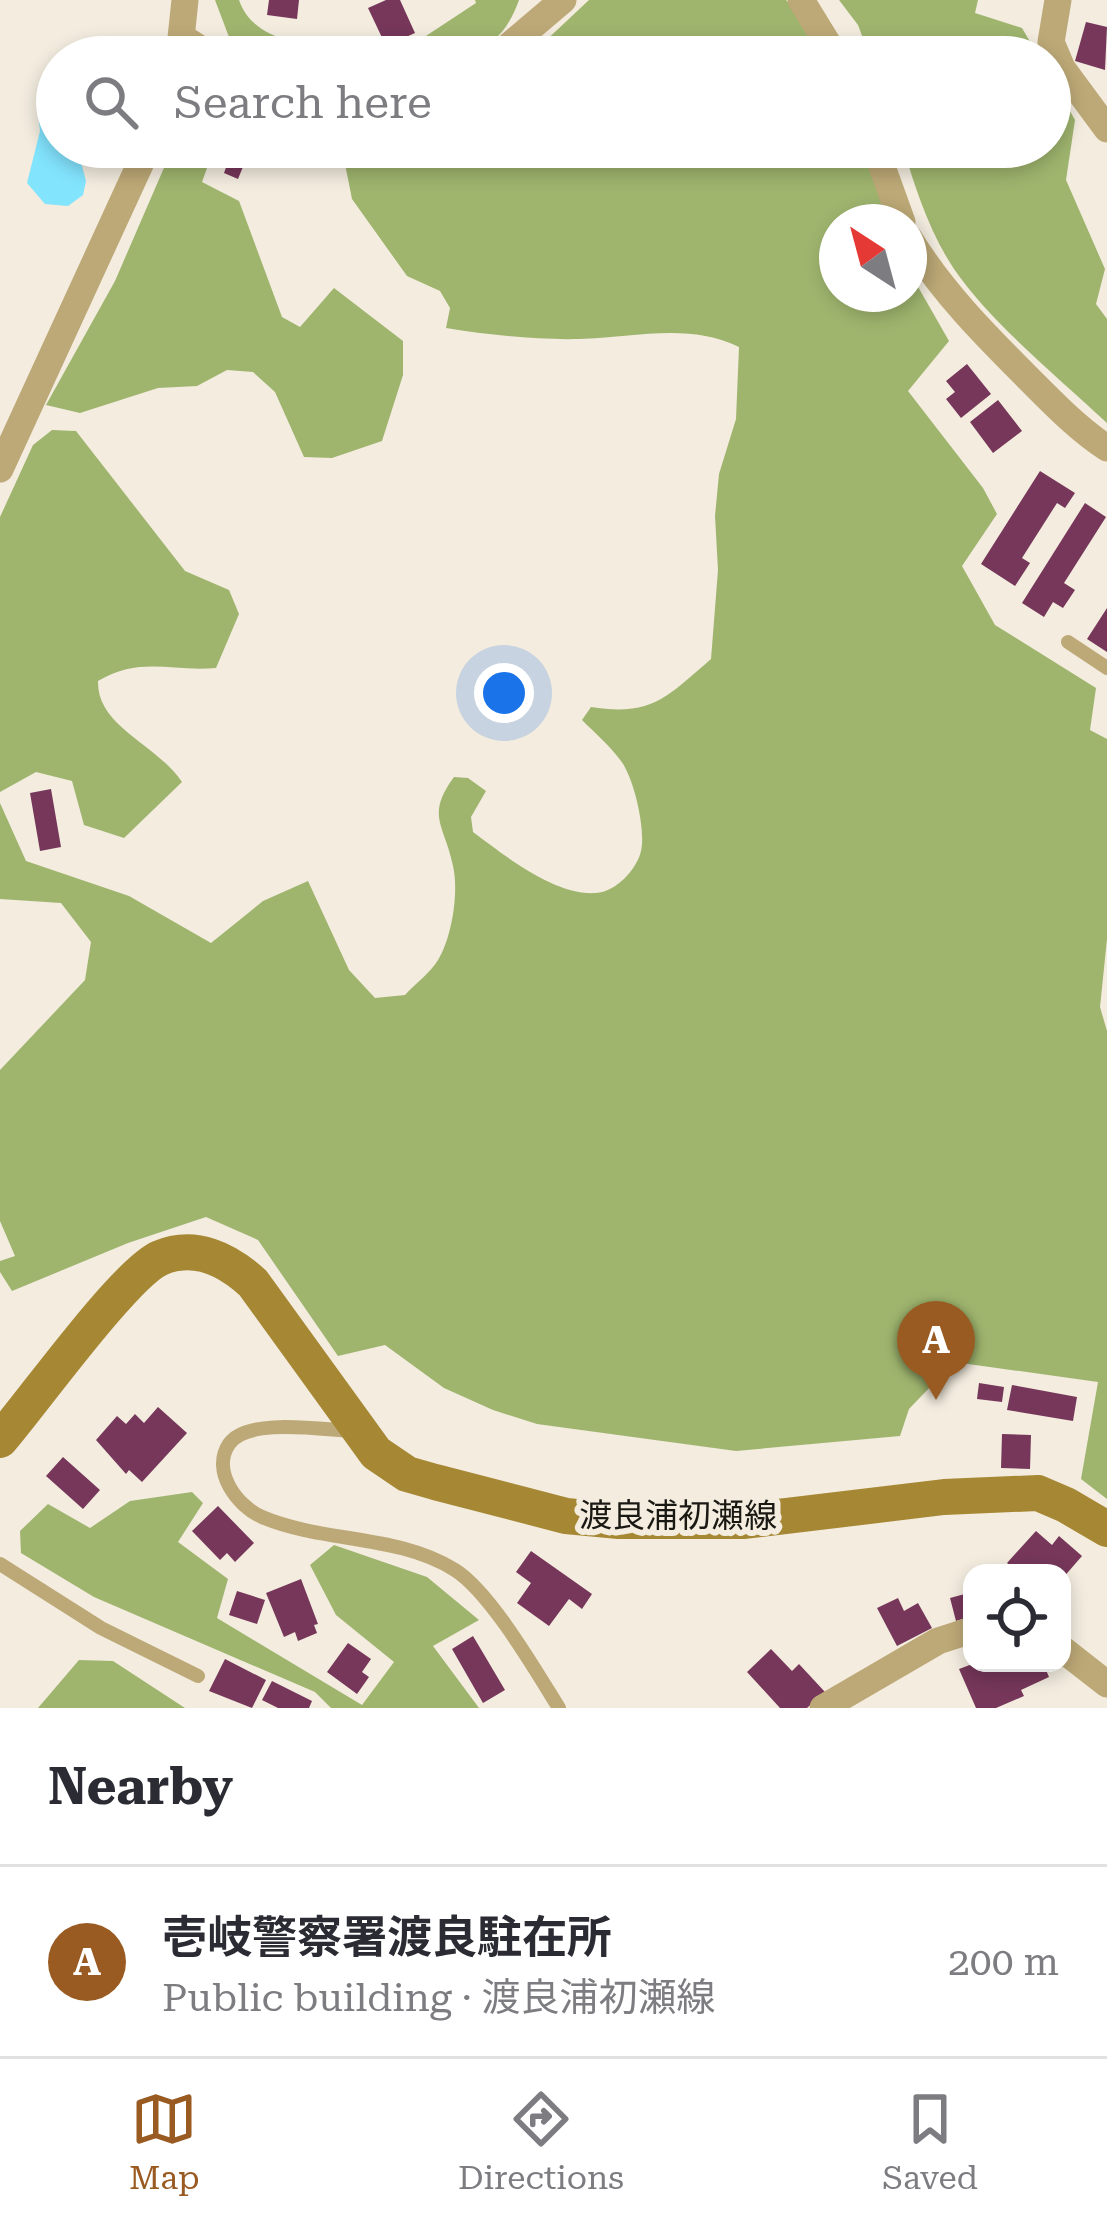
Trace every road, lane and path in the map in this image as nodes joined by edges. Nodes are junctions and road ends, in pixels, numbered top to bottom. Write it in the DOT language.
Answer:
graph roads {
  1 [pos="185,0"];
  2 [pos="801,0"];
  3 [pos="1058,0"];
  4 [pos="558,3"];
  5 [pos="182,36"];
  6 [pos="520,36"];
  7 [pos="823,36"];
  8 [pos="1053,36"];
  9 [pos="1071,80"];
  10 [pos="1107,129"];
  11 [pos="138,168"];
  12 [pos="883,168"];
  13 [pos="896,204"];
  14 [pos="927,268"];
  15 [pos="1107,448"];
  16 [pos="0,470"];
  17 [pos="1068,642"];
  18 [pos="1107,668"];
  19 [pos="357,1431"];
  20 [pos="0,1440"];
  21 [pos="1107,1528"];
  22 [pos="0,1564"];
  23 [pos="963,1633"];
  24 [pos="1071,1656"];
  25 [pos="198,1676"];
  26 [pos="1107,1684"];
  27 [pos="559,1708"];
  28 [pos="823,1708"];
  1 -- 5 [label="street"];
  2 -- 7 [label="street"];
  3 -- 8 [label="street"];
  4 -- 6 [label="street"];
  9 -- 10 [label="street"];
  11 -- 16 [label="street"];
  12 -- 13 [label="street"];
  14 -- 15 [label="street"];
  17 -- 18 [label="lane"];
  19 -- 20 [label="main road, 渡良浦初瀬線"];
  19 -- 21 [label="main road, 渡良浦初瀬線"];
  19 -- 27 [label="lane"];
  22 -- 25 [label="lane"];
  23 -- 28 [label="street"];
  24 -- 26 [label="street"];
}
